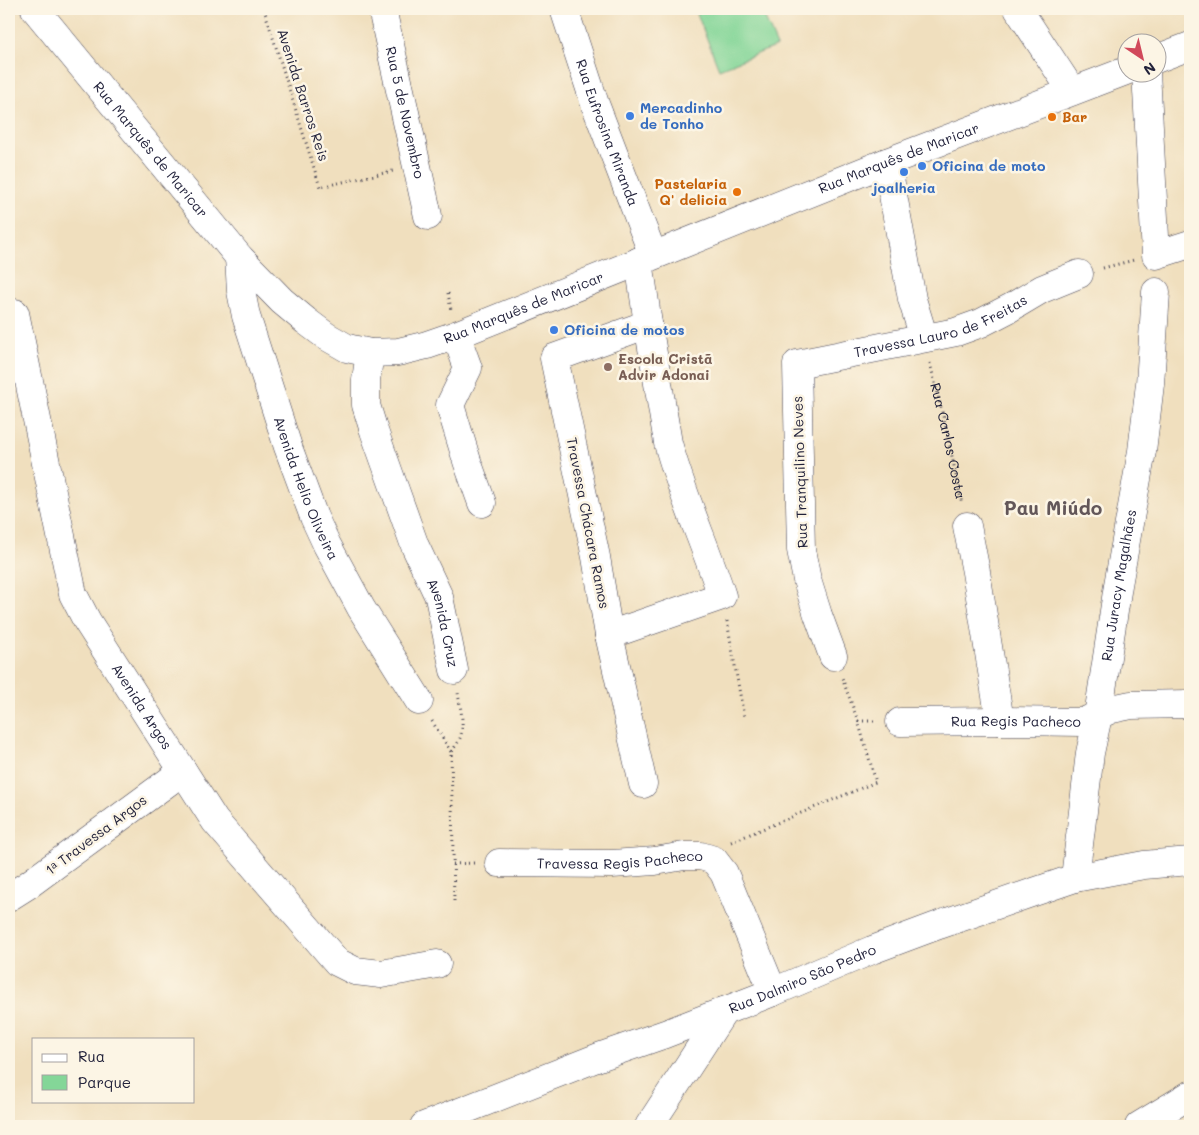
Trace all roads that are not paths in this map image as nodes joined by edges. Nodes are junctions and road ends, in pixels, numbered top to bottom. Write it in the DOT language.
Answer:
graph roads {
  1 [pos="35,9"];
  2 [pos="382,9"];
  3 [pos="564,9"];
  4 [pos="1018,9"];
  5 [pos="1190,46"];
  6 [pos="1166,55"];
  7 [pos="1116,75"];
  8 [pos="1147,82"];
  9 [pos="1072,91"];
  10 [pos="887,162"];
  11 [pos="428,216"];
  12 [pos="1190,244"];
  13 [pos="239,257"];
  14 [pos="646,258"];
  15 [pos="1079,274"];
  16 [pos="1156,292"];
  17 [pos="9,313"];
  18 [pos="648,324"];
  19 [pos="456,335"];
  20 [pos="924,338"];
  21 [pos="370,353"];
  22 [pos="797,364"];
  23 [pos="482,503"];
  24 [pos="967,526"];
  25 [pos="609,635"];
  26 [pos="833,656"];
  27 [pos="454,670"];
  28 [pos="420,701"];
  29 [pos="1190,704"];
  30 [pos="1098,716"];
  31 [pos="1000,721"];
  32 [pos="900,722"];
  33 [pos="183,771"];
  34 [pos="643,784"];
  35 [pos="1190,861"];
  36 [pos="500,863"];
  37 [pos="1075,878"];
  38 [pos="9,897"];
  39 [pos="436,964"];
  40 [pos="774,992"];
  41 [pos="724,1011"];
  42 [pos="1190,1095"];
  43 [pos="424,1126"];
  44 [pos="649,1126"];
  45 [pos="1139,1126"];
  1 -- 13 [label="street, Rua Marquês de Maricar"];
  2 -- 11 [label="street, Rua 5 de Novembro"];
  3 -- 14 [label="street, Rua Eufrosina Miranda"];
  4 -- 9 [label="street"];
  5 -- 6 [label="street"];
  7 -- 9 [label="street, Rua Marquês de Maricar"];
  8 -- 12 [label="street"];
  9 -- 10 [label="street, Rua Marquês de Maricar"];
  10 -- 14 [label="street, Rua Marquês de Maricar"];
  10 -- 20 [label="street"];
  13 -- 21 [label="street, Rua Marquês de Maricar"];
  13 -- 28 [label="street, Avenida Helio Oliveira"];
  14 -- 18 [label="street"];
  14 -- 19 [label="street, Rua Marquês de Maricar"];
  15 -- 20 [label="street, Travessa Lauro de Freitas"];
  16 -- 30 [label="street, Rua Juracy Magalhães"];
  17 -- 33 [label="street, Avenida Argos"];
  18 -- 25 [label="street, Travessa Chácara Ramos"];
  18 -- 25 [label="street"];
  19 -- 21 [label="street, Rua Marquês de Maricar"];
  19 -- 23 [label="street"];
  20 -- 22 [label="street, Travessa Lauro de Freitas"];
  21 -- 27 [label="street, Avenida Cruz"];
  22 -- 26 [label="street, Rua Tranquilino Neves"];
  24 -- 31 [label="street"];
  25 -- 34 [label="street, Travessa Chácara Ramos"];
  29 -- 30 [label="street, Rua Regis Pacheco"];
  30 -- 31 [label="street, Rua Regis Pacheco"];
  30 -- 37 [label="street, Rua Juracy Magalhães"];
  31 -- 32 [label="street, Rua Regis Pacheco"];
  33 -- 38 [label="street, 1ᵃ Travessa Argos"];
  33 -- 39 [label="street, Avenida Argos"];
  35 -- 37 [label="street, Rua Dalmiro São Pedro"];
  36 -- 40 [label="street, Travessa Regis Pacheco"];
  37 -- 40 [label="street, Rua Dalmiro São Pedro"];
  40 -- 41 [label="street, Rua Dalmiro São Pedro"];
  41 -- 43 [label="street, Rua Dalmiro São Pedro"];
  41 -- 44 [label="street"];
  42 -- 45 [label="street"];
}
